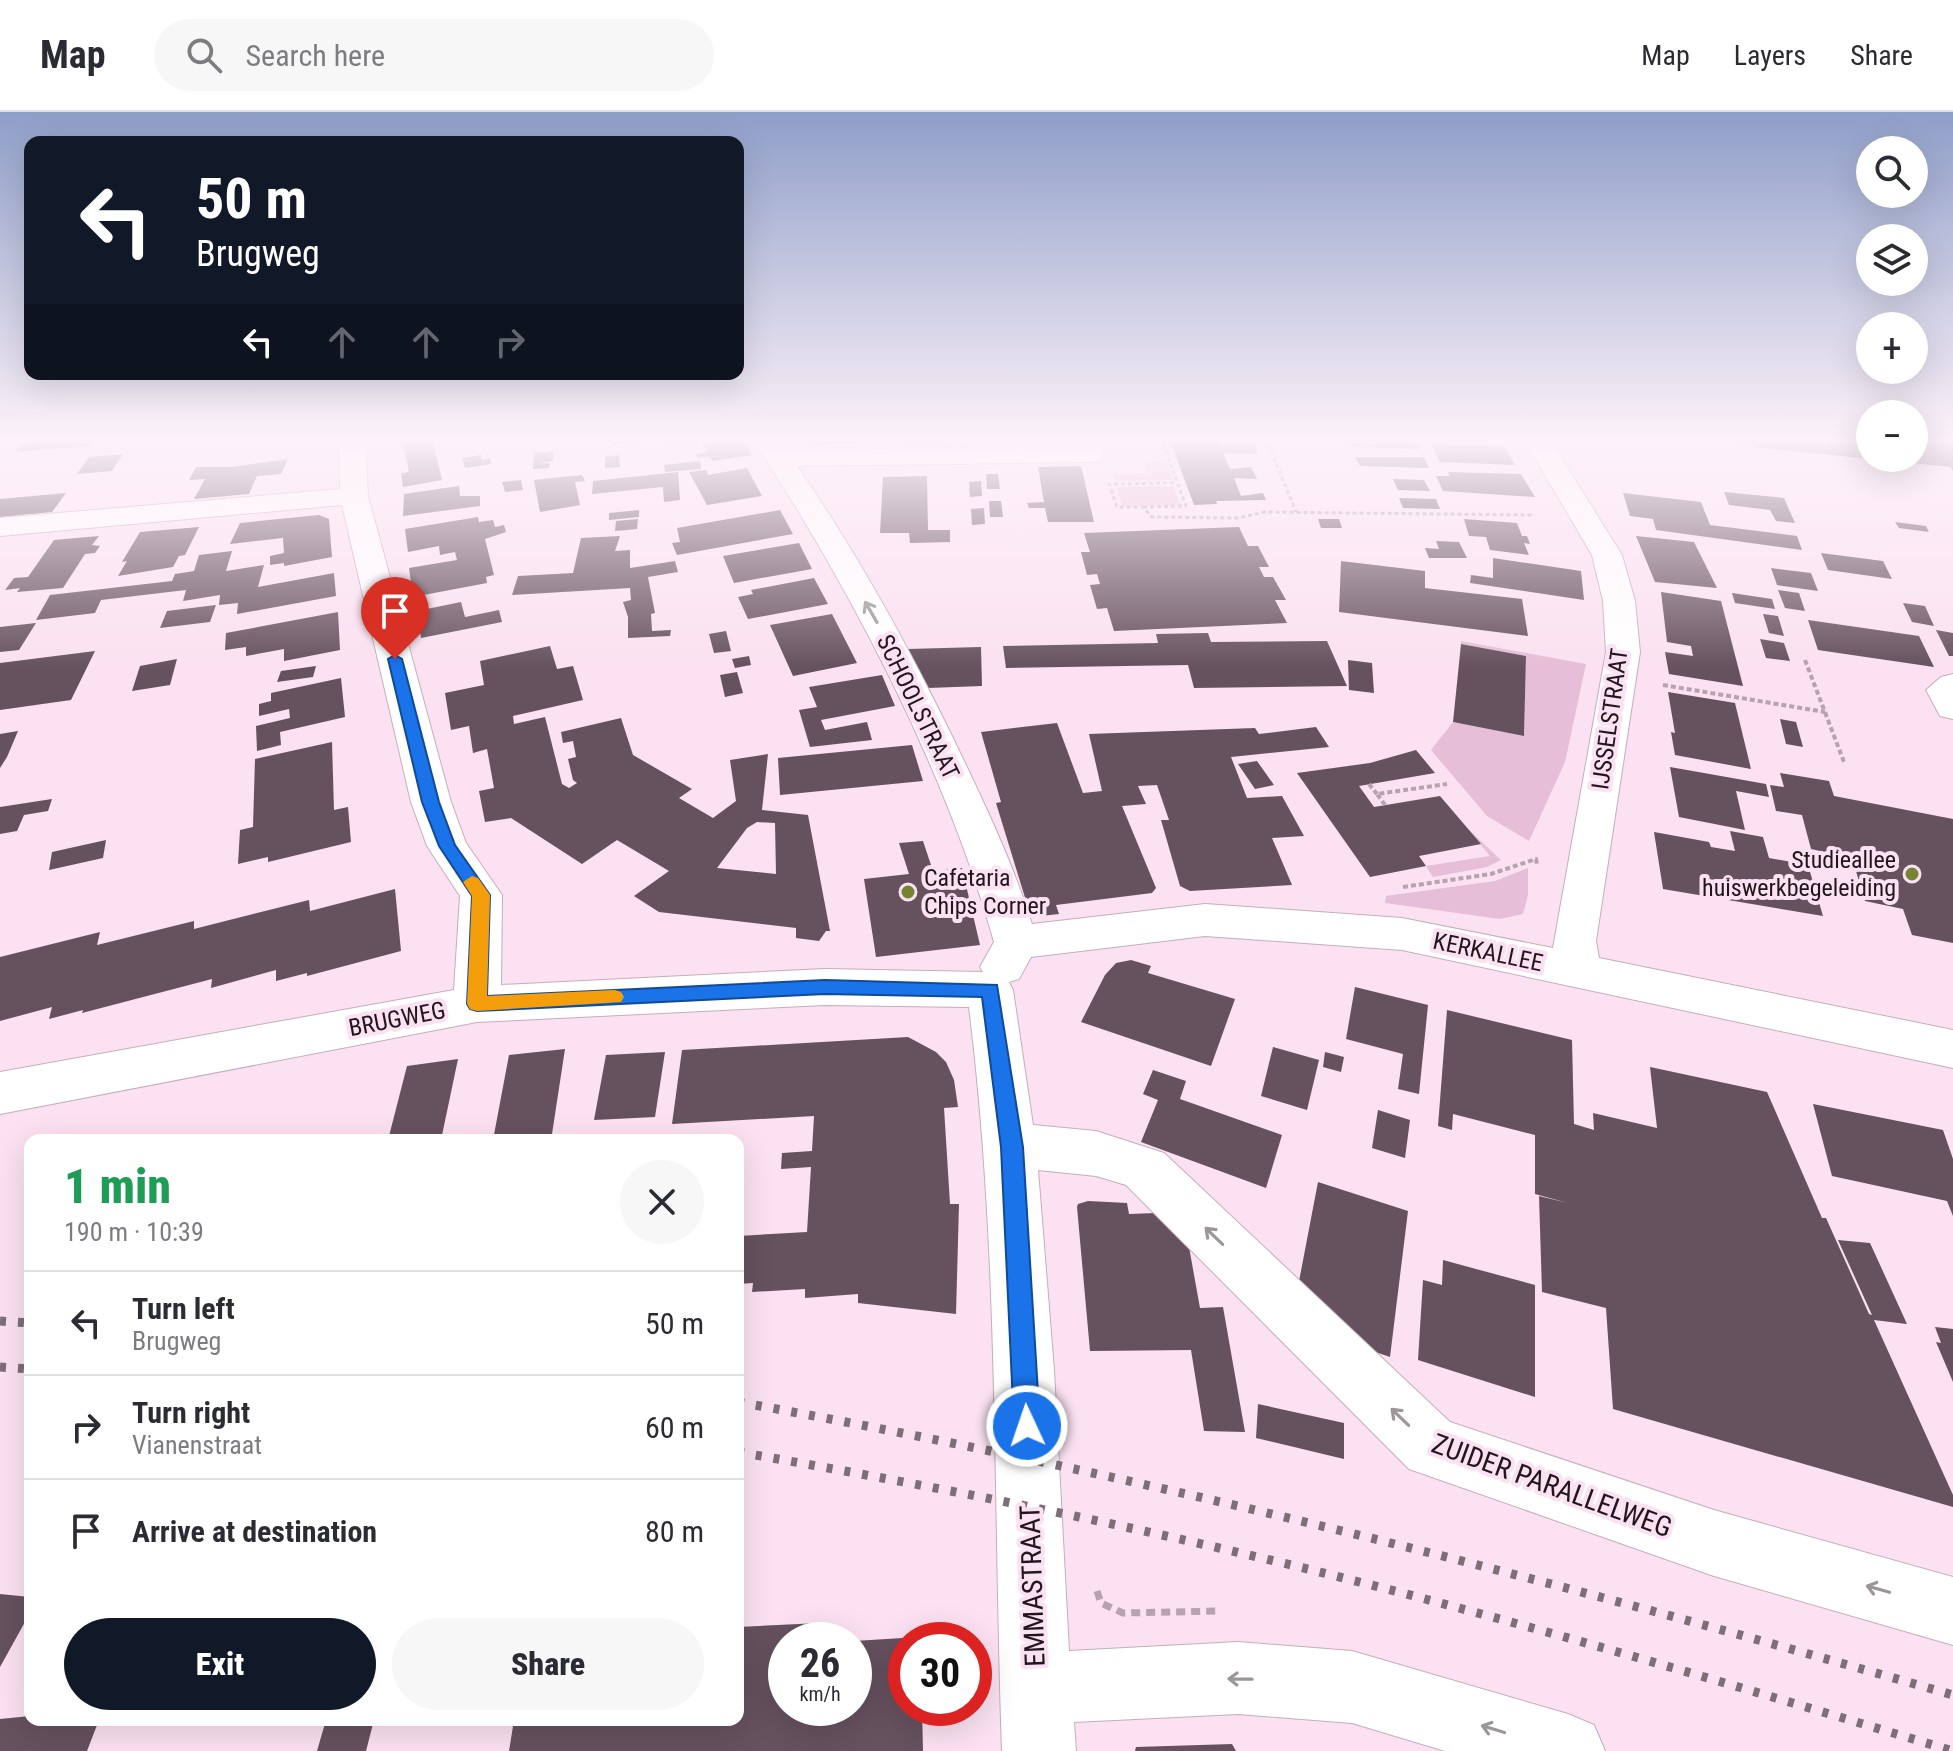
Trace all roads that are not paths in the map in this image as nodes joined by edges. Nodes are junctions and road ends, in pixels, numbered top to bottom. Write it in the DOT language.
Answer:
graph roads {
  1 [pos="143,514"];
  2 [pos="359,514"];
  3 [pos="812,514"];
  4 [pos="1582,514"];
  5 [pos="0,527"];
  6 [pos="1953,684"];
  7 [pos="1953,708"];
  8 [pos="1003,966"];
  9 [pos="1578,970"];
  10 [pos="477,1004"];
  11 [pos="1953,1049"];
  12 [pos="0,1093"];
  13 [pos="1012,1147"];
  14 [pos="1953,1611"];
  15 [pos="1037,1719"];
  16 [pos="1568,1751"];
  1 -- 5 [label="street"];
  2 -- 10 [label="street"];
  8 -- 3 [label="street, SCHOOLSTRAAT, one-way"];
  4 -- 9 [label="street, IJSSELSTRAAT"];
  6 -- 7 [label="street"];
  8 -- 9 [label="street, KERKALLEE"];
  8 -- 10 [label="street, BRUGWEG"];
  8 -- 13 [label="street, EMMASTRAAT"];
  9 -- 11 [label="street, KERKALLEE"];
  10 -- 12 [label="street, BRUGWEG"];
  14 -- 13 [label="street, ZUIDER PARALLELWEG, one-way"];
  13 -- 15 [label="street, EMMASTRAAT"];
  16 -- 15 [label="street, one-way"];
}
